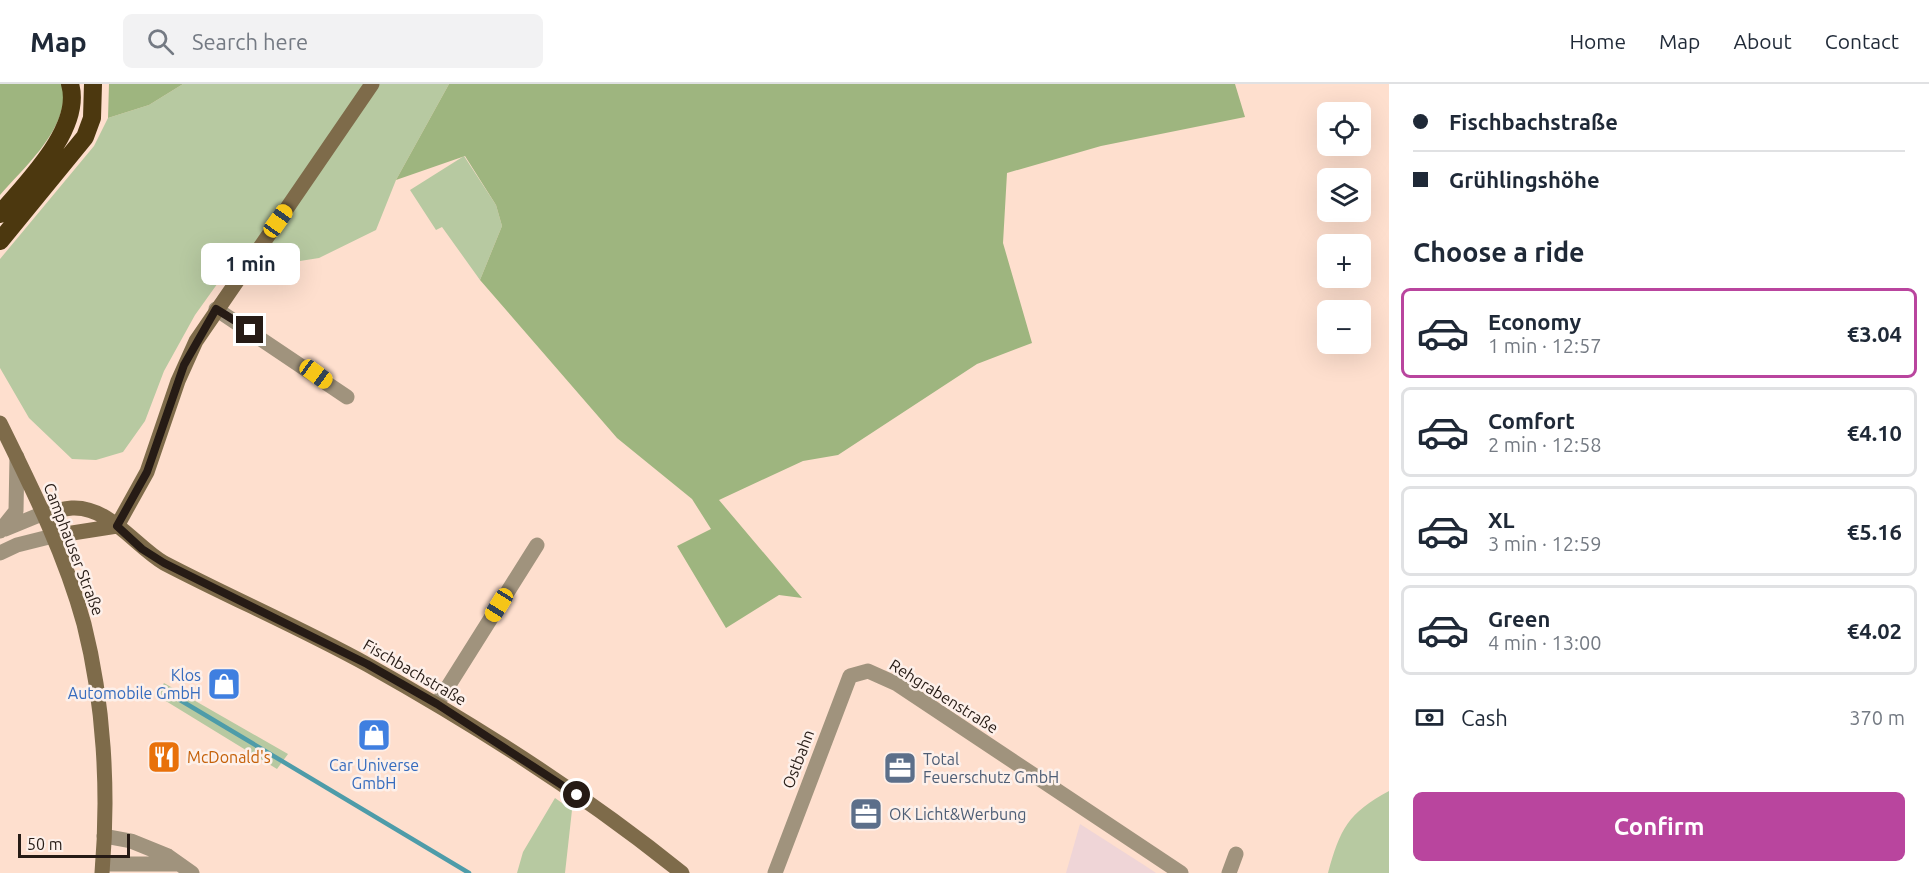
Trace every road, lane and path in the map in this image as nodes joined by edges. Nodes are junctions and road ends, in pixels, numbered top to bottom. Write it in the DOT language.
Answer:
graph roads {
  1 [pos="70,84"];
  2 [pos="93,84"];
  3 [pos="372,84"];
  4 [pos="0,214"];
  5 [pos="0,241"];
  6 [pos="216,309"];
  7 [pos="348,397"];
  8 [pos="0,423"];
  9 [pos="17,457"];
  10 [pos="44,513"];
  11 [pos="117,526"];
  12 [pos="0,531"];
  13 [pos="53,536"];
  14 [pos="537,545"];
  15 [pos="0,553"];
  16 [pos="867,671"];
  17 [pos="437,704"];
  18 [pos="104,836"];
  19 [pos="1236,854"];
  20 [pos="176,864"];
  21 [pos="102,869"];
  22 [pos="192,873"];
  23 [pos="682,873"];
  24 [pos="775,873"];
  25 [pos="1181,873"];
  26 [pos="1228,873"];
  1 -- 4 [label="highway"];
  2 -- 5 [label="highway"];
  3 -- 6 [label="street"];
  6 -- 7 [label="street"];
  6 -- 11 [label="street"];
  8 -- 9 [label="street, Camphauser Straße"];
  9 -- 10 [label="street, Camphauser Straße"];
  9 -- 12 [label="street, Fischbachstraße"];
  10 -- 11 [label="street, Fischbachstraße"];
  10 -- 12 [label="street, Fischbachstraße"];
  10 -- 13 [label="street, Camphauser Straße"];
  11 -- 13 [label="street"];
  11 -- 17 [label="street, Fischbachstraße"];
  13 -- 15 [label="street"];
  13 -- 18 [label="street, Camphauser Straße"];
  14 -- 17 [label="street"];
  16 -- 24 [label="street, Ostbahn"];
  16 -- 25 [label="street, Rehgrabenstraße"];
  17 -- 23 [label="street, Fischbachstraße"];
  18 -- 20 [label="street"];
  18 -- 21 [label="street, Camphauser Straße"];
  19 -- 26 [label="street"];
  20 -- 21 [label="street"];
  20 -- 22 [label="street"];
}
